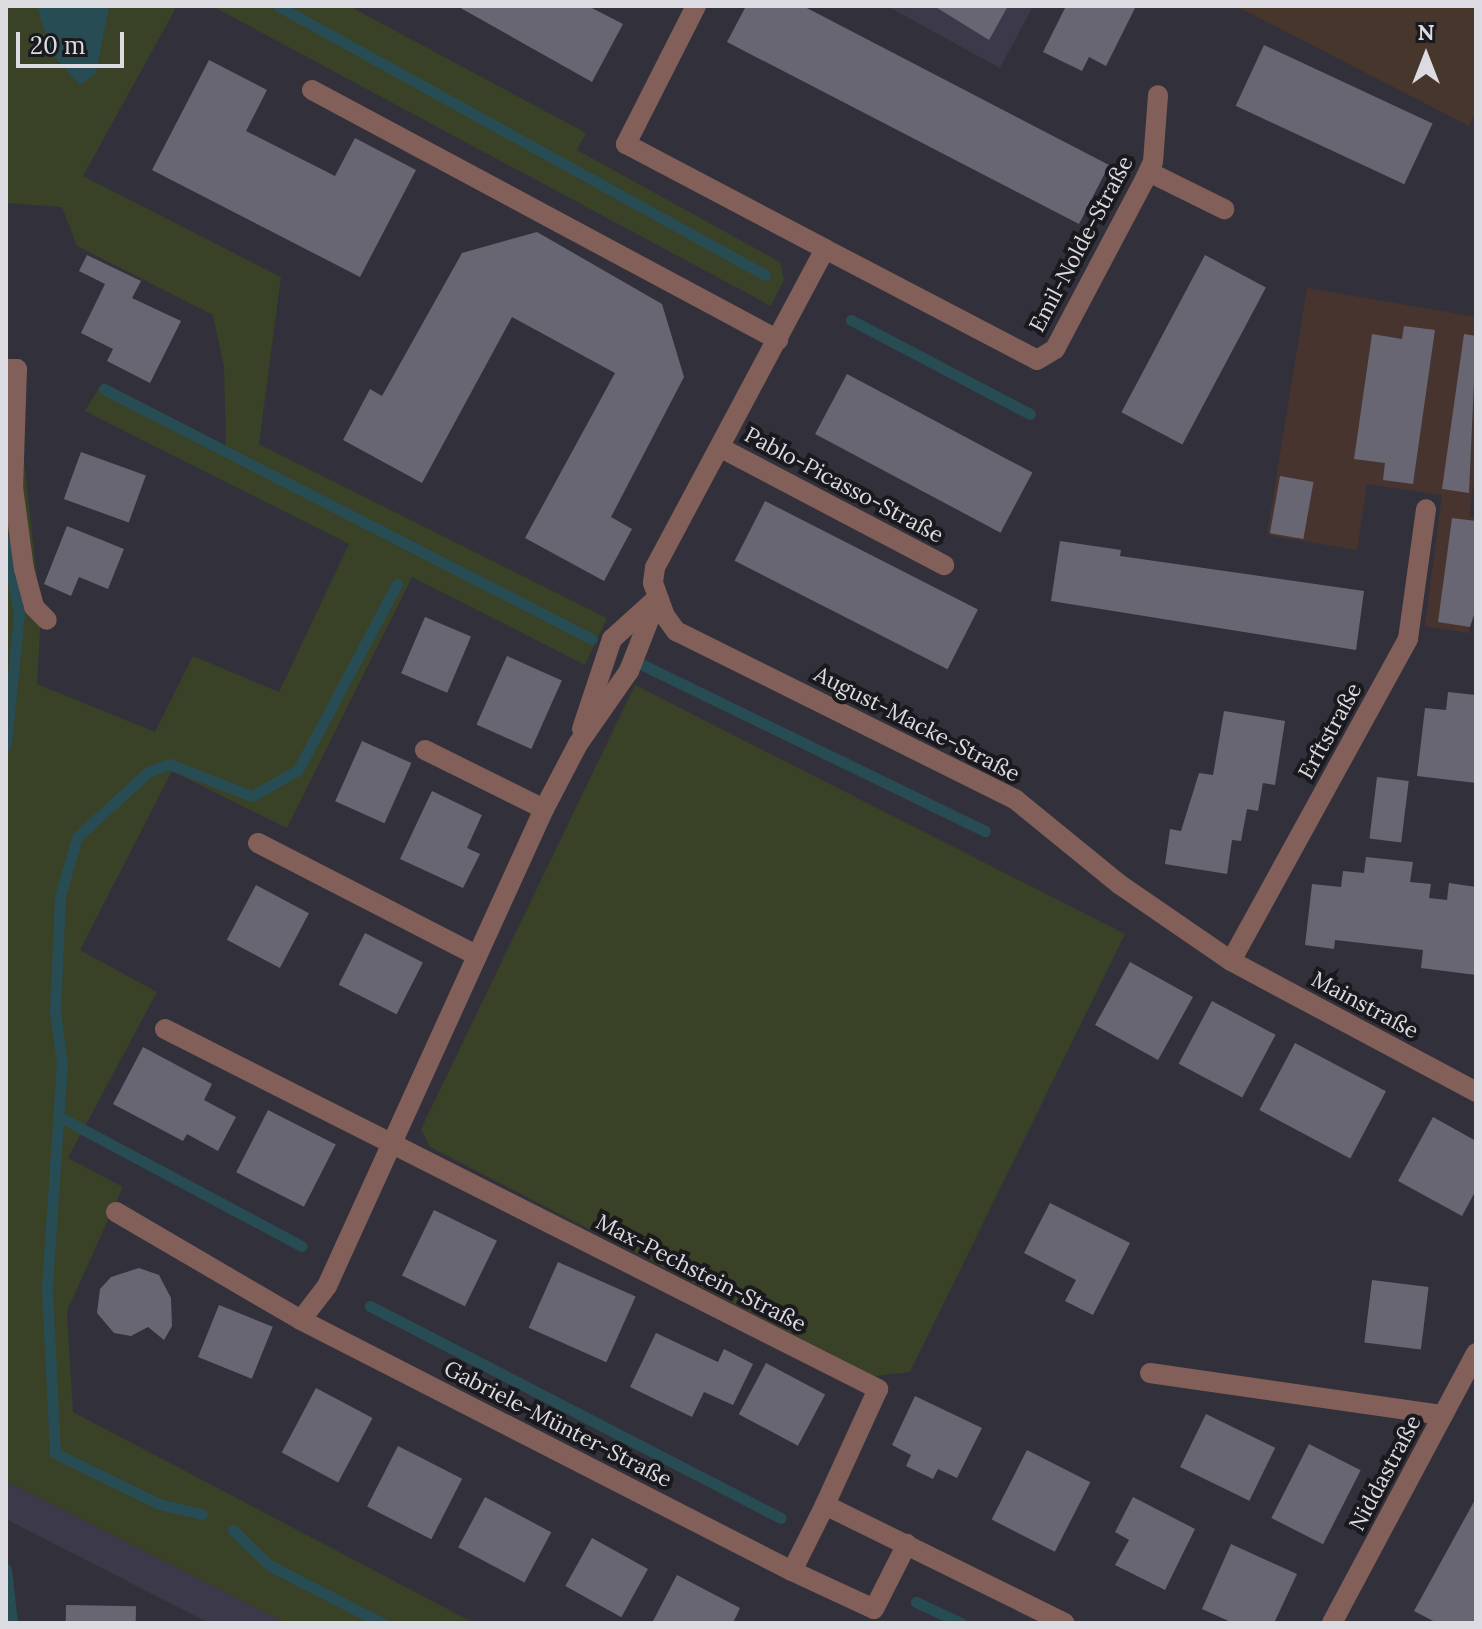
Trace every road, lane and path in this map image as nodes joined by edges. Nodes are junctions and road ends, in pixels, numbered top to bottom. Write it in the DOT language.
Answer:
graph roads {
  1 [pos="696,6"];
  2 [pos="312,90"];
  3 [pos="1158,95"];
  4 [pos="1149,172"];
  5 [pos="1224,209"];
  6 [pos="825,249"];
  7 [pos="778,340"];
  8 [pos="12,369"];
  9 [pos="721,448"];
  10 [pos="1426,509"];
  11 [pos="944,565"];
  12 [pos="657,599"];
  13 [pos="47,620"];
  14 [pos="578,744"];
  15 [pos="425,750"];
  16 [pos="544,809"];
  17 [pos="258,843"];
  18 [pos="476,955"];
  19 [pos="1231,961"];
  20 [pos="165,1029"];
  21 [pos="1476,1092"];
  22 [pos="389,1142"];
  23 [pos="116,1212"];
  24 [pos="301,1320"];
  25 [pos="1476,1353"];
  26 [pos="1150,1373"];
  27 [pos="1443,1415"];
  28 [pos="825,1505"];
  29 [pos="907,1544"];
  30 [pos="792,1571"];
  31 [pos="1341,1620"];
  32 [pos="1065,1623"];
  1 -- 6 [label="street"];
  2 -- 7 [label="street"];
  3 -- 4 [label="street, Emil-Nolde-Straße"];
  4 -- 5 [label="street"];
  4 -- 6 [label="street, Emil-Nolde-Straße"];
  6 -- 7 [label="street, Pablo-Picasso-Straße"];
  7 -- 9 [label="street, Pablo-Picasso-Straße"];
  8 -- 13 [label="street"];
  9 -- 11 [label="street, Pablo-Picasso-Straße"];
  9 -- 12 [label="street, Pablo-Picasso-Straße"];
  10 -- 19 [label="street, Erftstraße"];
  12 -- 14 [label="street, Pablo-Picasso-Straße"];
  12 -- 14 [label="street"];
  12 -- 19 [label="street, August-Macke-Straße"];
  14 -- 16 [label="street"];
  15 -- 16 [label="street"];
  16 -- 18 [label="street"];
  17 -- 18 [label="street"];
  18 -- 22 [label="street"];
  19 -- 21 [label="street, Mainstraße"];
  20 -- 22 [label="street"];
  22 -- 24 [label="street"];
  22 -- 28 [label="street, Max-Pechstein-Straße"];
  23 -- 24 [label="street, Gabriele-Münter-Straße"];
  24 -- 30 [label="street, Gabriele-Münter-Straße"];
  25 -- 27 [label="street, Niddastraße"];
  26 -- 27 [label="street"];
  27 -- 31 [label="street, Niddastraße"];
  28 -- 29 [label="street"];
  28 -- 30 [label="street"];
  29 -- 30 [label="street, Gabriele-Münter-Straße"];
  29 -- 32 [label="street"];
}
